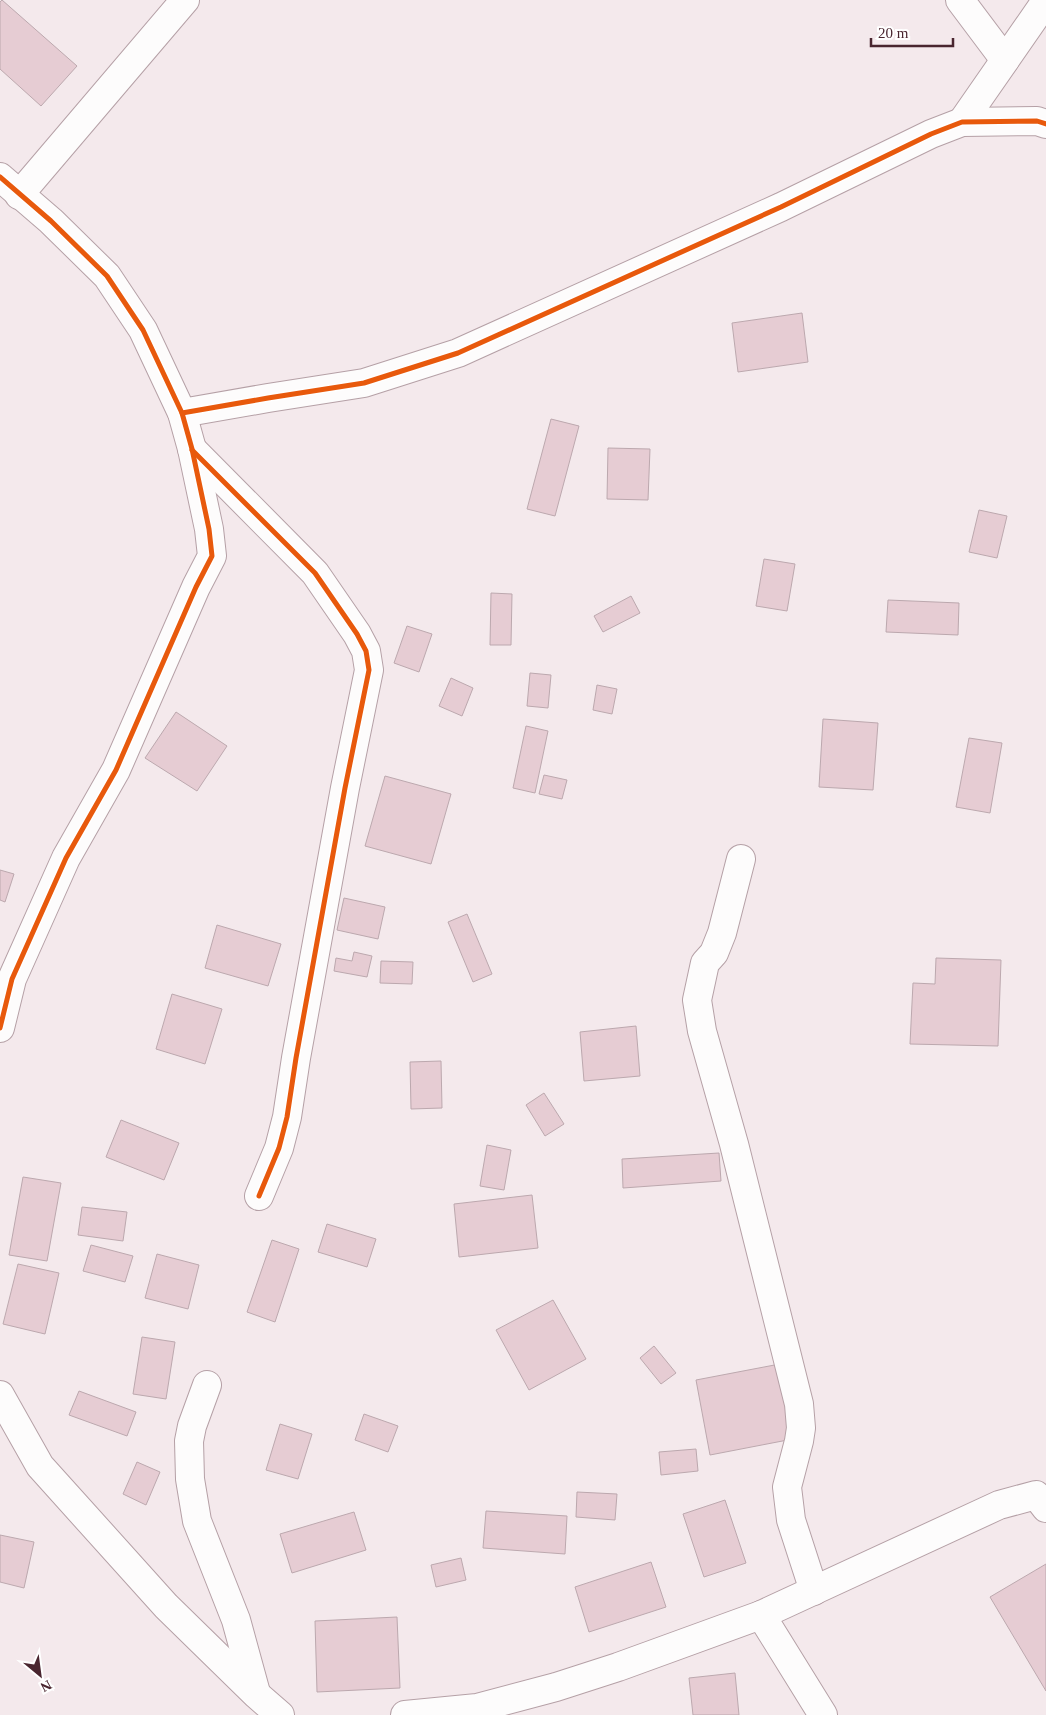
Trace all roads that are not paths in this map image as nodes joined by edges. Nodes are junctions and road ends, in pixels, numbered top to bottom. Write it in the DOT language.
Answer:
graph roads {
  1 [pos="185,0"];
  2 [pos="960,0"];
  3 [pos="1046,1"];
  4 [pos="1005,60"];
  5 [pos="962,122"];
  6 [pos="1046,124"];
  7 [pos="10,186"];
  8 [pos="182,413"];
  9 [pos="192,449"];
  10 [pos="741,859"];
  11 [pos="0,1028"];
  12 [pos="259,1196"];
  13 [pos="207,1385"];
  14 [pos="0,1397"];
  15 [pos="1043,1498"];
  16 [pos="814,1591"];
  17 [pos="761,1615"];
  18 [pos="257,1695"];
  19 [pos="280,1715"];
  20 [pos="405,1715"];
  21 [pos="823,1715"];
  1 -- 7 [label="street"];
  2 -- 4 [label="street"];
  3 -- 4 [label="street"];
  4 -- 5 [label="street"];
  5 -- 6 [label="street"];
  5 -- 8 [label="street"];
  7 -- 8 [label="street"];
  8 -- 9 [label="street"];
  9 -- 11 [label="street"];
  9 -- 12 [label="street"];
  10 -- 16 [label="street"];
  13 -- 18 [label="street"];
  14 -- 18 [label="street"];
  15 -- 16 [label="street"];
  16 -- 17 [label="street"];
  17 -- 20 [label="street"];
  17 -- 21 [label="street"];
  18 -- 19 [label="street"];
}
